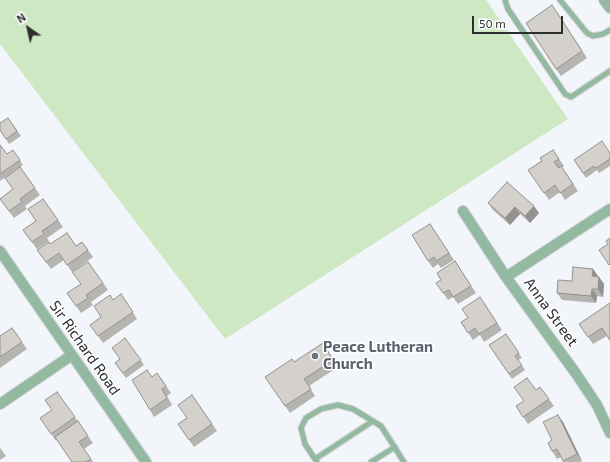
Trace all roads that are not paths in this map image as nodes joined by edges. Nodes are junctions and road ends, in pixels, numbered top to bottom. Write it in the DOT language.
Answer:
graph roads {
  1 [pos="505,0"];
  2 [pos="560,0"];
  3 [pos="610,30"];
  4 [pos="610,71"];
  5 [pos="610,209"];
  6 [pos="463,212"];
  7 [pos="0,251"];
  8 [pos="506,277"];
  9 [pos="72,355"];
  10 [pos="0,404"];
  11 [pos="373,421"];
  12 [pos="610,433"];
  13 [pos="394,447"];
  14 [pos="316,460"];
  15 [pos="146,462"];
  16 [pos="370,462"];
  17 [pos="404,462"];
  1 -- 4 [label="lane"];
  2 -- 3 [label="lane"];
  5 -- 8 [label="street"];
  6 -- 8 [label="street, Anna Street"];
  7 -- 9 [label="street, Sir Richard Road"];
  8 -- 12 [label="street, Anna Street"];
  9 -- 10 [label="street"];
  9 -- 15 [label="street, Sir Richard Road"];
  11 -- 13 [label="lane"];
  11 -- 14 [label="lane"];
  11 -- 14 [label="lane"];
  13 -- 16 [label="lane"];
  13 -- 17 [label="lane"];
}
